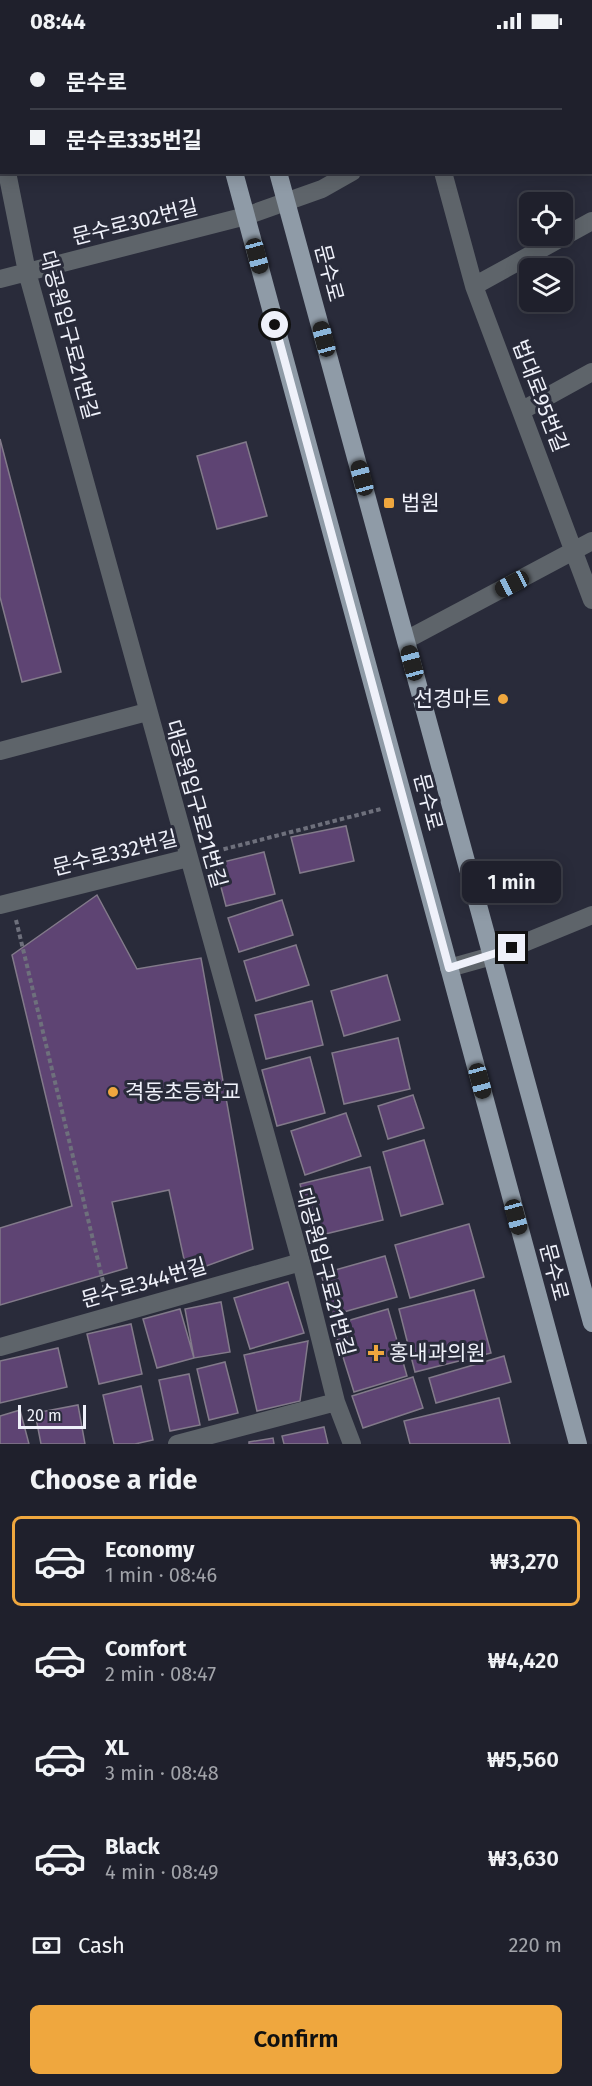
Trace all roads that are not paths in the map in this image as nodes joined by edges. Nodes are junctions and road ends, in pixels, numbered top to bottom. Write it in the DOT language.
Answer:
graph roads {
  1 [pos="7,174"];
  2 [pos="235,174"];
  3 [pos="279,174"];
  4 [pos="348,174"];
  5 [pos="444,174"];
  6 [pos="287,203"];
  7 [pos="246,216"];
  8 [pos="592,221"];
  9 [pos="27,272"];
  10 [pos="0,279"];
  11 [pos="474,286"];
  12 [pos="592,372"];
  13 [pos="521,411"];
  14 [pos="592,541"];
  15 [pos="575,550"];
  16 [pos="592,600"];
  17 [pos="406,640"];
  18 [pos="147,712"];
  19 [pos="0,751"];
  20 [pos="188,858"];
  21 [pos="6,904"];
  22 [pos="592,915"];
  23 [pos="492,957"];
  24 [pos="449,968"];
  25 [pos="301,1262"];
  26 [pos="592,1323"];
  27 [pos="0,1347"];
  28 [pos="336,1402"];
  29 [pos="177,1444"];
  30 [pos="352,1444"];
  31 [pos="578,1444"];
  1 -- 9 [label="street, 대공원입구로21번길"];
  2 -- 7 [label="main road, 문수로"];
  3 -- 6 [label="main road, 문수로"];
  4 -- 6 [label="street, 문수로302번길"];
  5 -- 11 [label="street, 법대로95번길"];
  6 -- 7 [label="street, 문수로302번길"];
  6 -- 17 [label="main road, 문수로"];
  7 -- 9 [label="street, 문수로302번길"];
  7 -- 24 [label="main road, 문수로"];
  8 -- 11 [label="street"];
  9 -- 10 [label="street, 문수로302번길"];
  9 -- 18 [label="street, 대공원입구로21번길"];
  11 -- 13 [label="street, 법대로95번길"];
  12 -- 13 [label="street"];
  13 -- 15 [label="street, 법대로95번길"];
  14 -- 15 [label="street"];
  15 -- 16 [label="street, 법대로95번길"];
  15 -- 17 [label="street"];
  17 -- 23 [label="main road, 문수로"];
  18 -- 19 [label="street"];
  18 -- 20 [label="street, 대공원입구로21번길"];
  20 -- 21 [label="street, 문수로332번길"];
  20 -- 25 [label="street, 대공원입구로21번길"];
  22 -- 23 [label="street"];
  23 -- 24 [label="street"];
  23 -- 26 [label="main road, 문수로"];
  24 -- 31 [label="main road, 문수로"];
  25 -- 27 [label="street, 문수로344번길"];
  25 -- 28 [label="street, 대공원입구로21번길"];
  28 -- 29 [label="street"];
  28 -- 30 [label="street, 대공원입구로21번길"];
}
